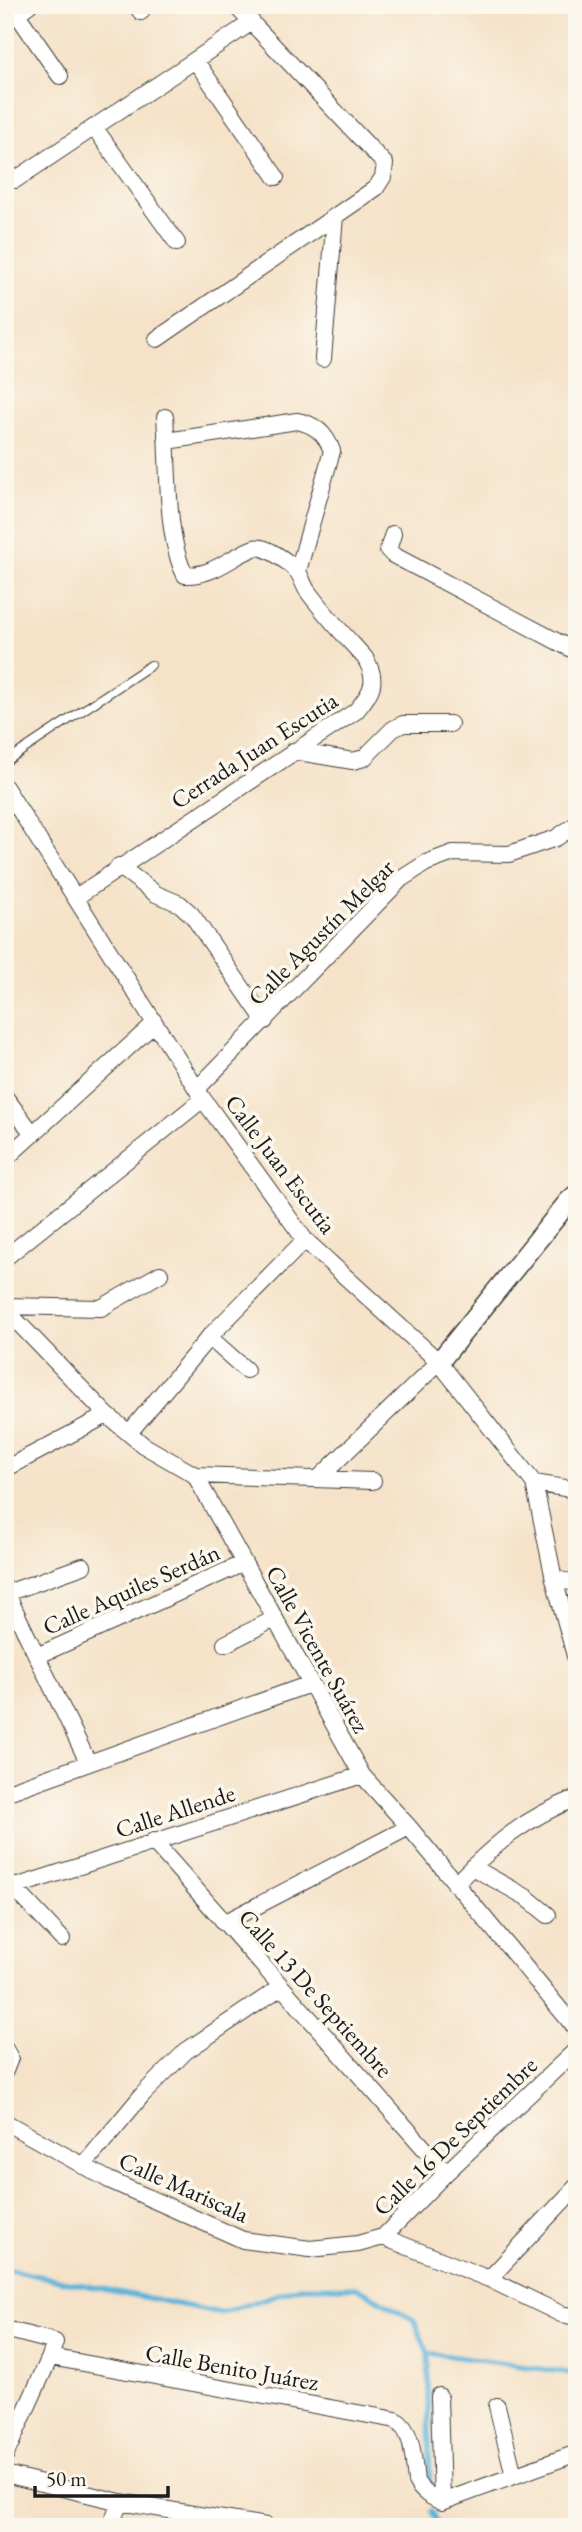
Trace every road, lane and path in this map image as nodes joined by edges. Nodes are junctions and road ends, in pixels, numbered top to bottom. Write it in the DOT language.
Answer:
graph roads {
  1 [pos="235,5"];
  2 [pos="17,14"];
  3 [pos="252,22"];
  4 [pos="195,60"];
  5 [pos="60,76"];
  6 [pos="94,127"];
  7 [pos="276,177"];
  8 [pos="15,180"];
  9 [pos="335,216"];
  10 [pos="177,243"];
  11 [pos="157,339"];
  12 [pos="323,359"];
  13 [pos="165,417"];
  14 [pos="167,441"];
  15 [pos="393,534"];
  16 [pos="298,571"];
  17 [pos="577,652"];
  18 [pos="151,664"];
  19 [pos="450,724"];
  20 [pos="293,751"];
  21 [pos="5,762"];
  22 [pos="5,787"];
  23 [pos="577,824"];
  24 [pos="119,866"];
  25 [pos="76,897"];
  26 [pos="265,1021"];
  27 [pos="155,1023"];
  28 [pos="200,1093"];
  29 [pos="5,1097"];
  30 [pos="33,1134"];
  31 [pos="5,1159"];
  32 [pos="574,1201"];
  33 [pos="305,1240"];
  34 [pos="5,1258"];
  35 [pos="160,1274"];
  36 [pos="5,1307"];
  37 [pos="209,1337"];
  38 [pos="439,1362"];
  39 [pos="246,1370"];
  40 [pos="107,1415"];
  41 [pos="129,1433"];
  42 [pos="5,1469"];
  43 [pos="195,1475"];
  44 [pos="318,1479"];
  45 [pos="373,1481"];
  46 [pos="534,1483"];
  47 [pos="577,1490"];
  48 [pos="244,1563"];
  49 [pos="83,1566"];
  50 [pos="554,1579"];
  51 [pos="577,1583"];
  52 [pos="6,1592"];
  53 [pos="274,1619"];
  54 [pos="225,1644"];
  55 [pos="37,1656"];
  56 [pos="577,1663"];
  57 [pos="310,1684"];
  58 [pos="88,1762"];
  59 [pos="362,1774"];
  60 [pos="5,1793"];
  61 [pos="577,1798"];
  62 [pos="408,1827"];
  63 [pos="153,1842"];
  64 [pos="472,1867"];
  65 [pos="10,1883"];
  66 [pos="455,1884"];
  67 [pos="548,1915"];
  68 [pos="224,1923"];
  69 [pos="62,1938"];
  70 [pos="281,1987"];
  71 [pos="577,2030"];
  72 [pos="5,2049"];
  73 [pos="577,2049"];
  74 [pos="5,2071"];
  75 [pos="5,2122"];
  76 [pos="83,2166"];
  77 [pos="446,2173"];
  78 [pos="577,2186"];
  79 [pos="383,2237"];
  80 [pos="358,2244"];
  81 [pos="489,2279"];
  82 [pos="574,2314"];
  83 [pos="5,2329"];
  84 [pos="52,2350"];
  85 [pos="439,2396"];
  86 [pos="497,2406"];
  87 [pos="577,2453"];
  88 [pos="5,2456"];
  89 [pos="5,2474"];
  90 [pos="514,2476"];
  91 [pos="435,2498"];
  92 [pos="120,2502"];
  93 [pos="266,2526"];
  94 [pos="110,2527"];
  1 -- 3 [label="street"];
  2 -- 5 [label="street"];
  3 -- 4 [label="street"];
  3 -- 9 [label="street"];
  4 -- 6 [label="street"];
  4 -- 7 [label="street"];
  6 -- 8 [label="street"];
  6 -- 10 [label="street"];
  9 -- 11 [label="street"];
  9 -- 12 [label="street"];
  13 -- 14 [label="street, Cerrada Juan Escutia"];
  14 -- 16 [label="street, Cerrada Juan Escutia"];
  14 -- 16 [label="street"];
  15 -- 17 [label="street"];
  16 -- 20 [label="street, Cerrada Juan Escutia"];
  18 -- 21 [label="lane"];
  19 -- 20 [label="street"];
  20 -- 24 [label="street, Cerrada Juan Escutia"];
  22 -- 25 [label="street, Calle Juan Escutia"];
  23 -- 26 [label="street, Calle Agustín Melgar"];
  24 -- 25 [label="street, Cerrada Juan Escutia"];
  24 -- 26 [label="street"];
  25 -- 27 [label="street, Calle Juan Escutia"];
  26 -- 28 [label="street, Calle Agustín Melgar"];
  27 -- 28 [label="street, Calle Juan Escutia"];
  27 -- 30 [label="street"];
  28 -- 33 [label="street, Calle Juan Escutia"];
  28 -- 34 [label="street, Calle Agustín Melgar"];
  29 -- 30 [label="street"];
  30 -- 31 [label="street"];
  32 -- 38 [label="street"];
  33 -- 37 [label="street"];
  33 -- 38 [label="street, Calle Juan Escutia"];
  35 -- 36 [label="street"];
  36 -- 40 [label="street"];
  37 -- 39 [label="street"];
  37 -- 41 [label="street"];
  38 -- 44 [label="street"];
  38 -- 46 [label="street, Calle Juan Escutia"];
  40 -- 41 [label="street"];
  40 -- 42 [label="street"];
  41 -- 43 [label="street"];
  43 -- 44 [label="street"];
  43 -- 48 [label="street, Calle Vicente Suárez"];
  44 -- 45 [label="street"];
  46 -- 47 [label="street"];
  46 -- 50 [label="street, Calle Juan Escutia"];
  48 -- 53 [label="street, Calle Vicente Suárez"];
  48 -- 55 [label="street, Calle Aquiles Serdán"];
  49 -- 52 [label="street"];
  50 -- 51 [label="street"];
  50 -- 56 [label="street, Calle Juan Escutia"];
  52 -- 55 [label="street"];
  53 -- 54 [label="street"];
  53 -- 57 [label="street, Calle Vicente Suárez"];
  55 -- 58 [label="street"];
  57 -- 58 [label="street"];
  57 -- 59 [label="street, Calle Vicente Suárez"];
  58 -- 60 [label="street"];
  59 -- 62 [label="street, Calle Vicente Suárez"];
  59 -- 63 [label="street, Calle Allende"];
  61 -- 64 [label="street"];
  62 -- 66 [label="street, Calle Vicente Suárez"];
  62 -- 68 [label="street"];
  63 -- 65 [label="street, Calle Allende"];
  63 -- 68 [label="street, Calle 13 De Septiembre"];
  64 -- 66 [label="street"];
  64 -- 67 [label="street"];
  65 -- 69 [label="street"];
  66 -- 71 [label="street, Calle Vicente Suárez"];
  68 -- 70 [label="street, Calle 13 De Septiembre"];
  70 -- 76 [label="street"];
  70 -- 77 [label="street, Calle 13 De Septiembre"];
  72 -- 74 [label="street"];
  73 -- 77 [label="street, Calle 16 De Septiembre"];
  75 -- 76 [label="street, Calle Mariscala"];
  76 -- 80 [label="street, Calle Mariscala"];
  77 -- 79 [label="street, Calle 16 De Septiembre"];
  78 -- 81 [label="street"];
  79 -- 80 [label="street, Calle 16 De Septiembre"];
  79 -- 81 [label="street"];
  81 -- 82 [label="street"];
  83 -- 84 [label="street, Calle Benito Juárez"];
  84 -- 88 [label="street"];
  84 -- 91 [label="street, Calle Benito Juárez"];
  85 -- 91 [label="street"];
  86 -- 90 [label="street"];
  87 -- 90 [label="street"];
  89 -- 92 [label="street"];
  90 -- 91 [label="street"];
  92 -- 93 [label="street"];
  92 -- 94 [label="street"];
}
